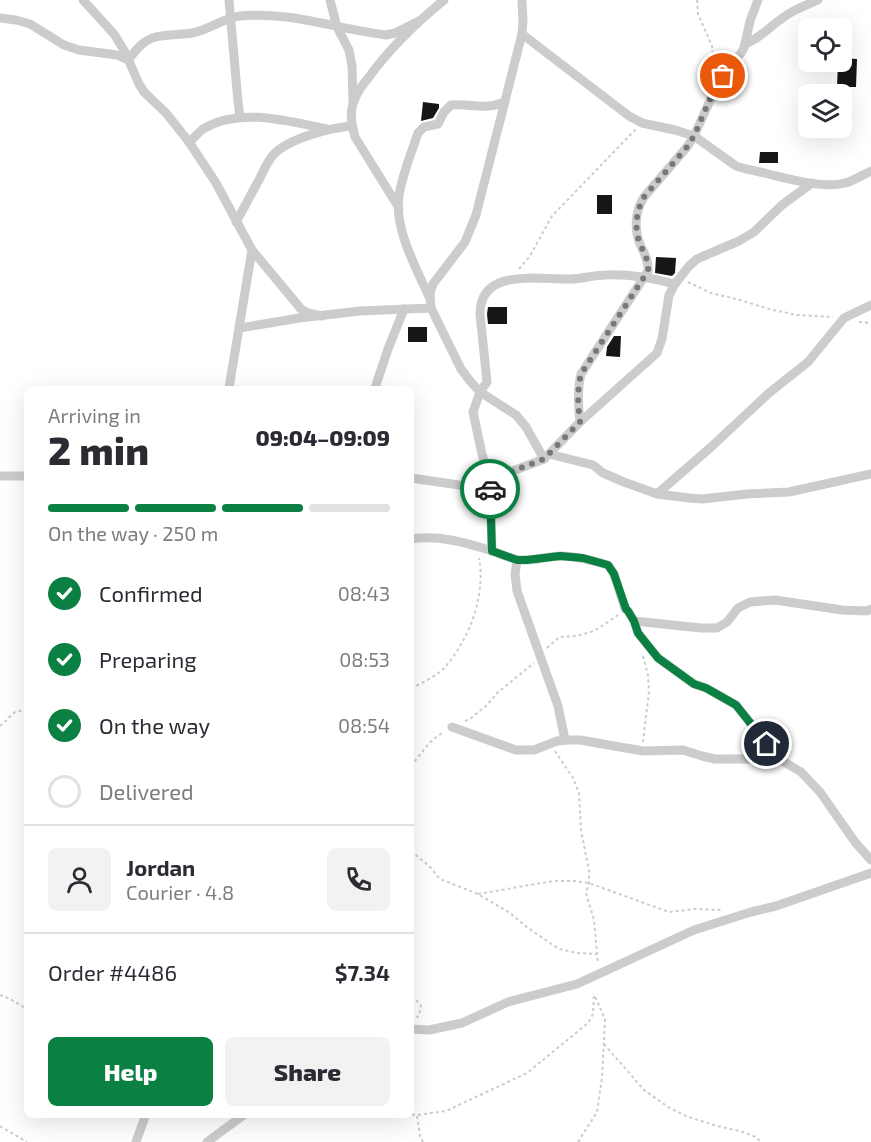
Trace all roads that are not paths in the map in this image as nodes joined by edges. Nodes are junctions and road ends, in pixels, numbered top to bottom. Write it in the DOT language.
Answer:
graph roads {
  1 [pos="83,0"];
  2 [pos="229,0"];
  3 [pos="330,0"];
  4 [pos="444,0"];
  5 [pos="522,0"];
  6 [pos="758,0"];
  7 [pos="818,0"];
  8 [pos="0,18"];
  9 [pos="230,19"];
  10 [pos="418,21"];
  11 [pos="337,27"];
  12 [pos="522,33"];
  13 [pos="745,44"];
  14 [pos="128,60"];
  15 [pos="505,102"];
  16 [pos="353,106"];
  17 [pos="240,117"];
  18 [pos="352,126"];
  19 [pos="329,129"];
  20 [pos="694,136"];
  21 [pos="189,142"];
  22 [pos="870,173"];
  23 [pos="812,183"];
  24 [pos="399,208"];
  25 [pos="236,222"];
  26 [pos="252,250"];
  27 [pos="645,276"];
  28 [pos="675,284"];
  29 [pos="431,304"];
  30 [pos="871,305"];
  31 [pos="404,309"];
  32 [pos="322,316"];
  33 [pos="240,328"];
  34 [pos="229,386"];
  35 [pos="376,386"];
  36 [pos="480,392"];
  37 [pos="580,422"];
  38 [pos="547,457"];
  39 [pos="871,474"];
  40 [pos="24,476"];
  41 [pos="0,477"];
  42 [pos="414,478"];
  43 [pos="490,480"];
  44 [pos="657,494"];
  45 [pos="414,539"];
  46 [pos="492,551"];
  47 [pos="517,560"];
  48 [pos="871,609"];
  49 [pos="634,621"];
  50 [pos="452,727"];
  51 [pos="565,740"];
  52 [pos="779,759"];
  53 [pos="871,860"];
  54 [pos="871,873"];
  55 [pos="414,1029"];
  56 [pos="145,1118"];
  57 [pos="240,1118"];
  58 [pos="136,1142"];
  59 [pos="207,1142"];
  1 -- 14 [label="street"];
  2 -- 9 [label="street"];
  3 -- 11 [label="street"];
  4 -- 10 [label="street"];
  5 -- 12 [label="street"];
  6 -- 13 [label="street"];
  7 -- 13 [label="street"];
  8 -- 14 [label="street"];
  9 -- 11 [label="street"];
  9 -- 14 [label="street"];
  9 -- 17 [label="street"];
  10 -- 11 [label="street"];
  10 -- 16 [label="street"];
  11 -- 16 [label="street"];
  12 -- 15 [label="street"];
  12 -- 20 [label="street"];
  13 -- 20 [label="street"];
  14 -- 21 [label="street"];
  15 -- 24 [label="street"];
  15 -- 29 [label="street"];
  16 -- 18 [label="street"];
  17 -- 19 [label="street"];
  17 -- 21 [label="street"];
  18 -- 19 [label="street"];
  18 -- 24 [label="street"];
  19 -- 25 [label="street"];
  20 -- 23 [label="street"];
  20 -- 27 [label="street"];
  21 -- 25 [label="street"];
  22 -- 23 [label="street"];
  23 -- 28 [label="street"];
  24 -- 29 [label="street"];
  25 -- 26 [label="street"];
  26 -- 32 [label="street"];
  26 -- 33 [label="street"];
  27 -- 28 [label="street"];
  27 -- 36 [label="street"];
  27 -- 37 [label="street"];
  28 -- 37 [label="street"];
  29 -- 31 [label="street"];
  29 -- 36 [label="street"];
  30 -- 44 [label="street"];
  31 -- 32 [label="street"];
  31 -- 35 [label="street"];
  32 -- 33 [label="street"];
  33 -- 34 [label="street"];
  36 -- 38 [label="street"];
  36 -- 43 [label="street"];
  37 -- 38 [label="street"];
  38 -- 43 [label="street"];
  38 -- 44 [label="street"];
  39 -- 44 [label="street"];
  40 -- 41 [label="street"];
  42 -- 43 [label="street"];
  43 -- 46 [label="street"];
  45 -- 46 [label="street"];
  46 -- 47 [label="street"];
  47 -- 49 [label="street"];
  47 -- 51 [label="street"];
  48 -- 49 [label="street"];
  49 -- 52 [label="street"];
  50 -- 51 [label="street"];
  51 -- 52 [label="street"];
  52 -- 53 [label="street"];
  54 -- 55 [label="street"];
  56 -- 58 [label="street"];
  57 -- 59 [label="street"];
}
